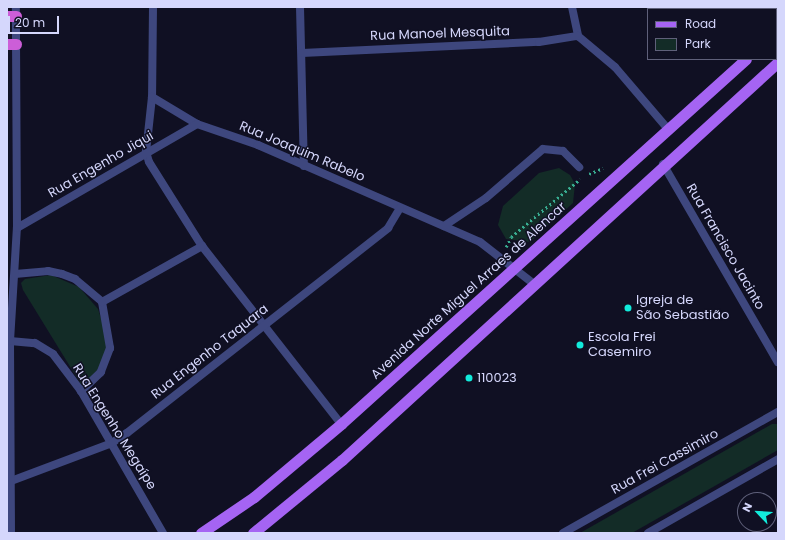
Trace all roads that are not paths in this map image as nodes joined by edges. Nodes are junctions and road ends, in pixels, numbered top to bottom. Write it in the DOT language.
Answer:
graph roads {
  1 [pos="153,7"];
  2 [pos="300,7"];
  3 [pos="572,7"];
  4 [pos="13,13"];
  5 [pos="578,36"];
  6 [pos="12,44"];
  7 [pos="302,53"];
  8 [pos="745,60"];
  9 [pos="778,62"];
  10 [pos="152,97"];
  11 [pos="197,124"];
  12 [pos="668,129"];
  13 [pos="146,152"];
  14 [pos="663,164"];
  15 [pos="304,166"];
  16 [pos="579,167"];
  17 [pos="400,208"];
  18 [pos="444,226"];
  19 [pos="17,228"];
  20 [pos="202,246"];
  21 [pos="518,268"];
  22 [pos="15,274"];
  23 [pos="534,284"];
  24 [pos="102,302"];
  25 [pos="265,324"];
  26 [pos="10,341"];
  27 [pos="778,362"];
  28 [pos="81,391"];
  29 [pos="778,412"];
  30 [pos="341,424"];
  31 [pos="112,443"];
  32 [pos="778,459"];
  33 [pos="12,481"];
  34 [pos="11,533"];
  35 [pos="163,533"];
  36 [pos="201,533"];
  37 [pos="253,533"];
  38 [pos="563,533"];
  39 [pos="648,533"];
  1 -- 10 [label="street"];
  2 -- 7 [label="street"];
  3 -- 5 [label="street"];
  4 -- 6 [label="street"];
  5 -- 7 [label="street, Rua Manoel Mesquita"];
  5 -- 12 [label="street"];
  6 -- 19 [label="street"];
  7 -- 15 [label="street"];
  8 -- 12 [label="main road, Avenida Norte Miguel Arraes de Alencar"];
  9 -- 14 [label="main road"];
  10 -- 11 [label="street, Rua Joaquim Rabelo"];
  10 -- 13 [label="street"];
  11 -- 13 [label="street, Rua Engenho Jiqui"];
  11 -- 15 [label="street, Rua Joaquim Rabelo"];
  12 -- 21 [label="main road, Avenida Norte Miguel Arraes de Alencar"];
  13 -- 19 [label="street, Rua Engenho Jiqui"];
  13 -- 20 [label="street"];
  14 -- 23 [label="main road"];
  14 -- 27 [label="street, Rua Francisco Jacinto"];
  15 -- 17 [label="street, Rua Joaquim Rabelo"];
  16 -- 18 [label="street"];
  17 -- 18 [label="street, Rua Joaquim Rabelo"];
  17 -- 25 [label="street, Rua Engenho Taquara"];
  18 -- 21 [label="street, Rua Joaquim Rabelo"];
  19 -- 22 [label="street"];
  20 -- 24 [label="street"];
  20 -- 25 [label="street"];
  21 -- 23 [label="street, Rua Joaquim Rabelo"];
  21 -- 30 [label="main road, Avenida Norte Miguel Arraes de Alencar"];
  22 -- 24 [label="street"];
  22 -- 26 [label="street"];
  23 -- 37 [label="main road"];
  24 -- 28 [label="street"];
  25 -- 30 [label="street"];
  25 -- 31 [label="street, Rua Engenho Taquara"];
  26 -- 28 [label="street, Rua Engenho Megaípe"];
  26 -- 33 [label="street"];
  28 -- 31 [label="street, Rua Engenho Megaípe"];
  29 -- 38 [label="street, Rua Frei Cassimiro"];
  30 -- 36 [label="main road, Avenida Norte Miguel Arraes de Alencar"];
  31 -- 33 [label="street, Rua Engenho Taquara"];
  31 -- 35 [label="street, Rua Engenho Megaípe"];
  32 -- 39 [label="street"];
  33 -- 34 [label="street"];
}
